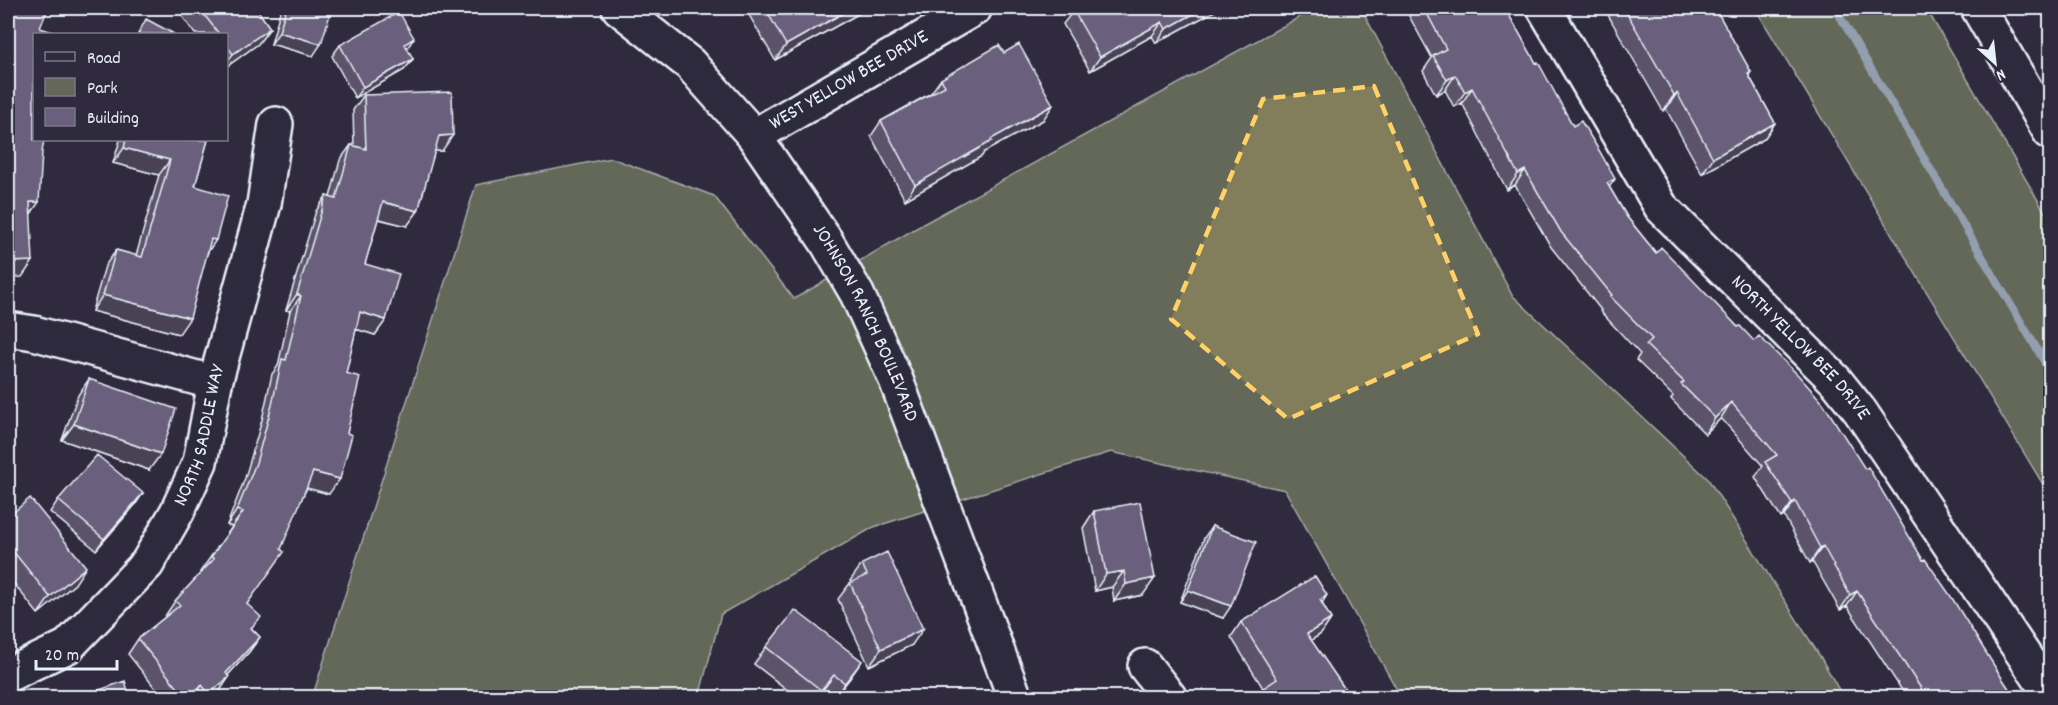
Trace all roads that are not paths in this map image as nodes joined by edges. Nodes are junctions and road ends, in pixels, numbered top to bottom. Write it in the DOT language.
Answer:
graph roads {
  1 [pos="619,8"];
  2 [pos="975,8"];
  3 [pos="1544,8"];
  4 [pos="1978,8"];
  5 [pos="276,124"];
  6 [pos="2050,132"];
  7 [pos="754,136"];
  8 [pos="8,329"];
  9 [pos="215,383"];
  10 [pos="1145,666"];
  11 [pos="8,675"];
  12 [pos="2050,694"];
  13 [pos="1015,698"];
  14 [pos="1170,698"];
  1 -- 7 [label="street, JOHNSON RANCH BOULEVARD"];
  2 -- 7 [label="street, WEST YELLOW BEE DRIVE"];
  3 -- 12 [label="street, NORTH YELLOW BEE DRIVE"];
  4 -- 6 [label="street"];
  5 -- 9 [label="street, NORTH SADDLE WAY"];
  7 -- 13 [label="street, JOHNSON RANCH BOULEVARD"];
  8 -- 9 [label="street"];
  9 -- 11 [label="street, NORTH SADDLE WAY"];
  10 -- 14 [label="street"];
}
